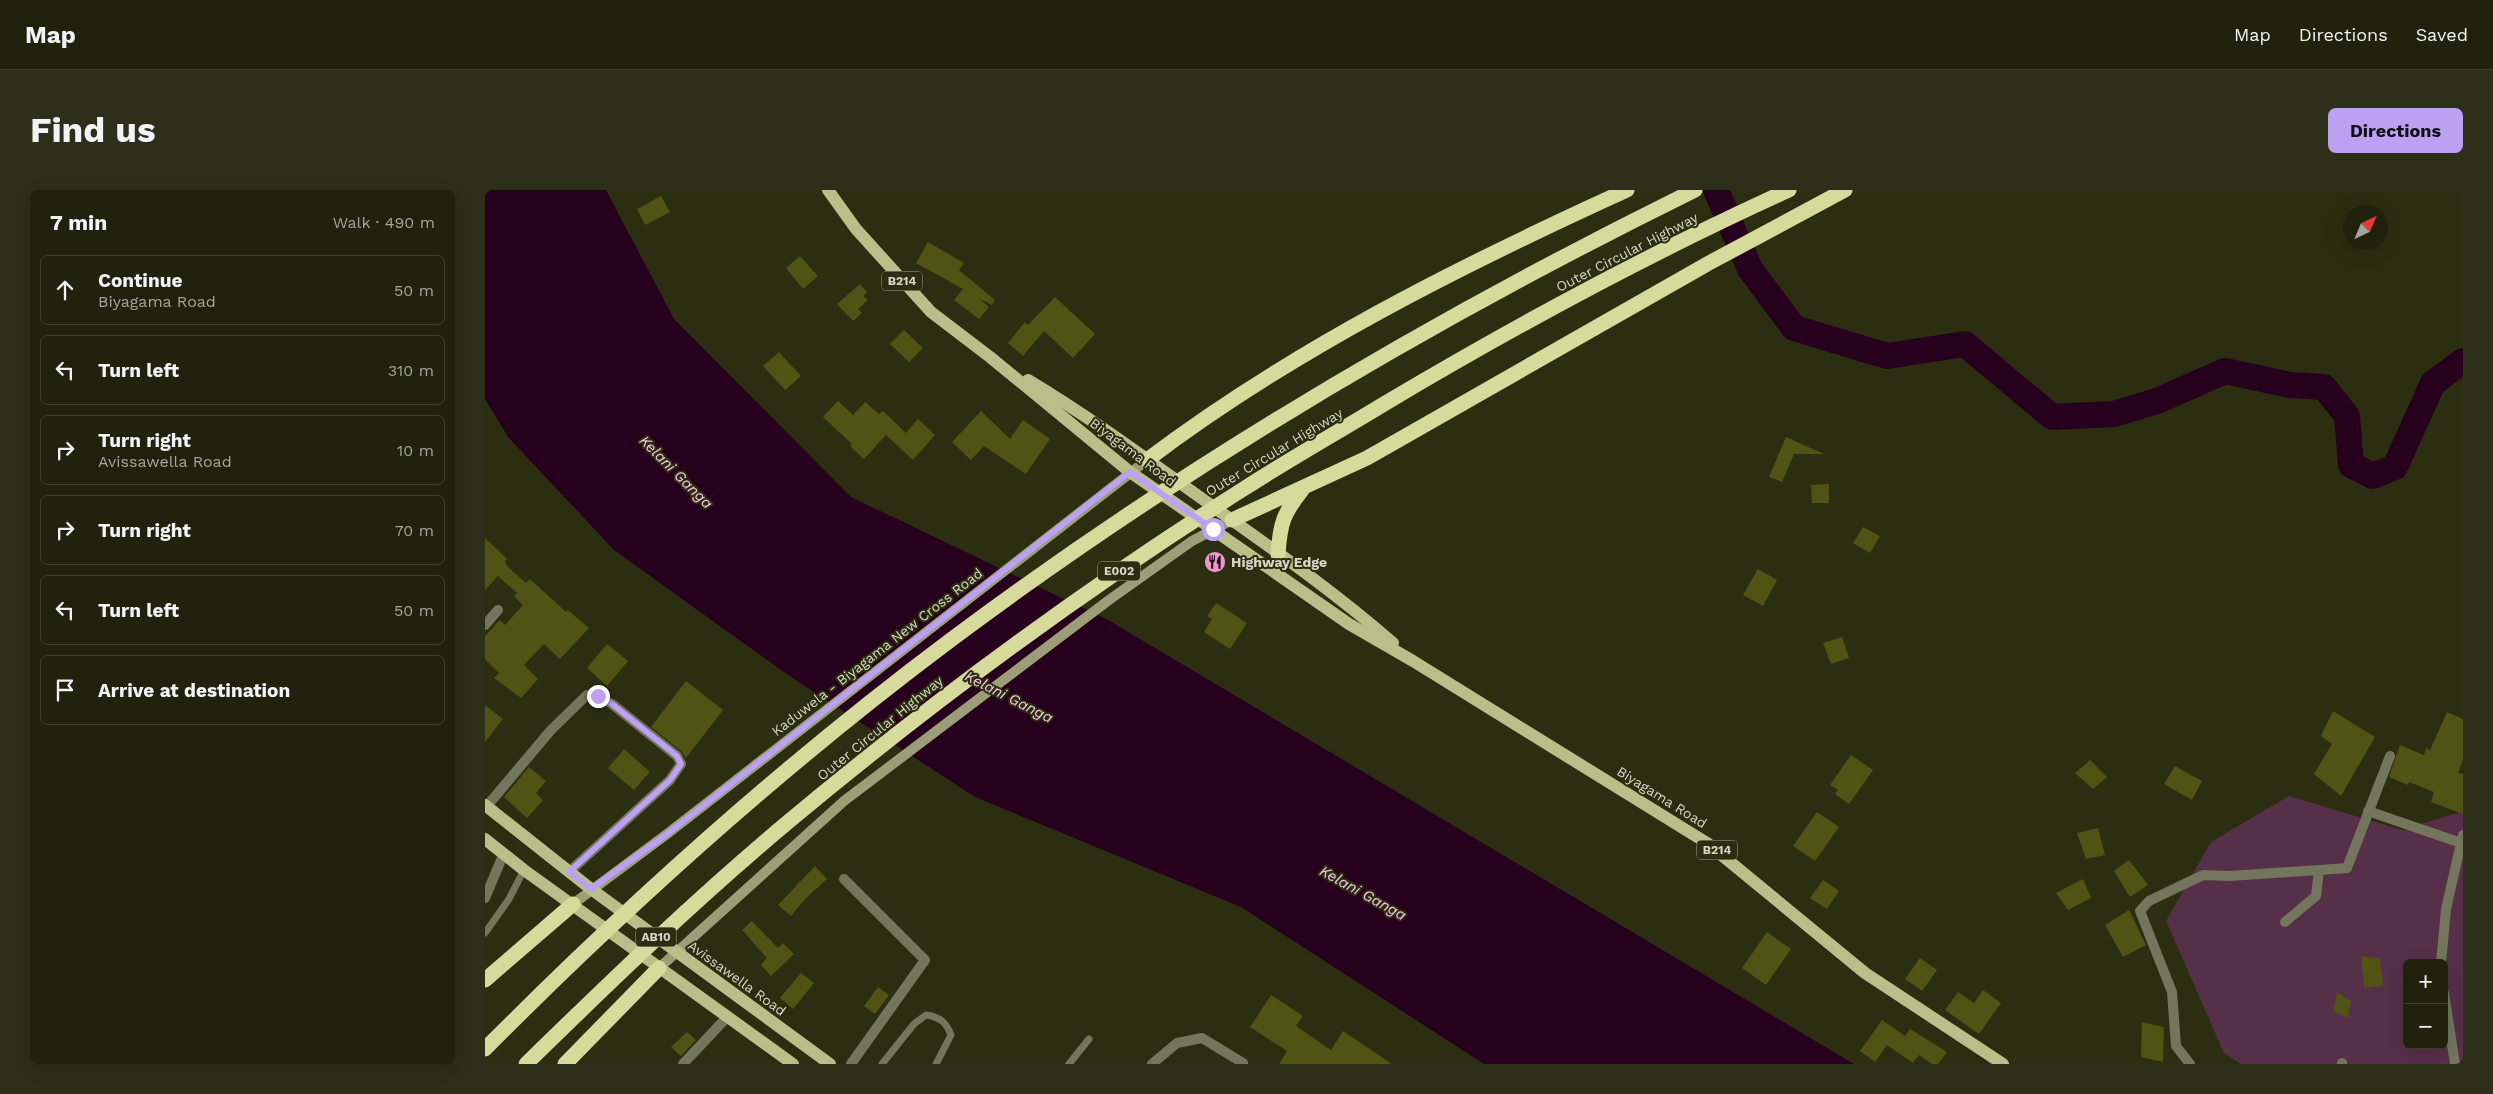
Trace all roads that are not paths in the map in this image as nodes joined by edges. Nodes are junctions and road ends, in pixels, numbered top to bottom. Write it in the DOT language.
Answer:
graph roads {
  1 [pos="828,190"];
  2 [pos="1627,190"];
  3 [pos="1695,190"];
  4 [pos="1789,190"];
  5 [pos="1845,190"];
  6 [pos="990,357"];
  7 [pos="1147,460"];
  8 [pos="1130,472"];
  9 [pos="1303,489"];
  10 [pos="1232,520"];
  11 [pos="1213,529"];
  12 [pos="1278,554"];
  13 [pos="498,610"];
  14 [pos="485,625"];
  15 [pos="1413,661"];
  16 [pos="2390,756"];
  17 [pos="486,805"];
  18 [pos="2368,812"];
  19 [pos="485,839"];
  20 [pos="2462,839"];
  21 [pos="504,853"];
  22 [pos="524,870"];
  23 [pos="2319,870"];
  24 [pos="569,872"];
  25 [pos="844,879"];
  26 [pos="591,889"];
  27 [pos="485,898"];
  28 [pos="573,904"];
  29 [pos="2285,922"];
  30 [pos="485,933"];
  31 [pos="675,951"];
  32 [pos="2441,959"];
  33 [pos="659,968"];
  34 [pos="485,980"];
  35 [pos="2446,1004"];
  36 [pos="728,1016"];
  37 [pos="1089,1039"];
  38 [pos="485,1049"];
  39 [pos="1243,1063"];
  40 [pos="526,1064"];
  41 [pos="565,1064"];
  42 [pos="683,1064"];
  43 [pos="793,1064"];
  44 [pos="830,1064"];
  45 [pos="851,1064"];
  46 [pos="882,1064"];
  47 [pos="936,1064"];
  48 [pos="1069,1064"];
  49 [pos="1152,1064"];
  50 [pos="2003,1064"];
  51 [pos="2190,1064"];
  52 [pos="2455,1064"];
  1 -- 6 [label="main road, Biyagama Road / B214"];
  2 -- 7 [label="highway"];
  3 -- 38 [label="highway, Outer Circular Highway, bridge"];
  4 -- 40 [label="highway, Outer Circular Highway / E002, bridge"];
  5 -- 9 [label="highway"];
  6 -- 7 [label="main road, Biyagama Road / B214"];
  6 -- 8 [label="main road, Biyagama Road / B214"];
  7 -- 8 [label="street, Kaduwela - Biyagama New Cross Road"];
  7 -- 10 [label="main road, Biyagama Road / B214"];
  8 -- 11 [label="main road, Biyagama Road / B214"];
  8 -- 26 [label="street, Kaduwela - Biyagama New Cross Road"];
  9 -- 10 [label="highway"];
  9 -- 12 [label="highway"];
  10 -- 11 [label="street"];
  10 -- 12 [label="main road, Biyagama Road / B214"];
  11 -- 15 [label="main road, Biyagama Road / B214"];
  11 -- 31 [label="street"];
  12 -- 15 [label="main road, Biyagama Road / B214"];
  13 -- 14 [label="street"];
  15 -- 50 [label="main road, Biyagama Road / B214"];
  16 -- 18 [label="street"];
  17 -- 24 [label="main road, Avissawella Road / AB10"];
  17 -- 24 [label="street"];
  18 -- 20 [label="street"];
  18 -- 23 [label="street"];
  19 -- 21 [label="main road, AB10"];
  20 -- 32 [label="street"];
  21 -- 22 [label="main road, AB10"];
  21 -- 27 [label="street"];
  22 -- 28 [label="main road, AB10"];
  22 -- 30 [label="lane"];
  23 -- 29 [label="street"];
  23 -- 51 [label="street"];
  24 -- 26 [label="main road, Avissawella Road / AB10"];
  25 -- 45 [label="street"];
  26 -- 28 [label="street, Kaduwela - Biyagama New Cross Road"];
  26 -- 31 [label="main road, Avissawella Road / AB10"];
  28 -- 33 [label="main road, AB10"];
  28 -- 34 [label="highway"];
  31 -- 33 [label="street"];
  31 -- 44 [label="main road, Avissawella Road / AB10"];
  33 -- 36 [label="main road, AB10"];
  33 -- 41 [label="highway"];
  35 -- 52 [label="street"];
  36 -- 42 [label="street"];
  36 -- 43 [label="main road, AB10"];
  37 -- 48 [label="lane"];
  39 -- 49 [label="street"];
  46 -- 47 [label="lane"];
}
